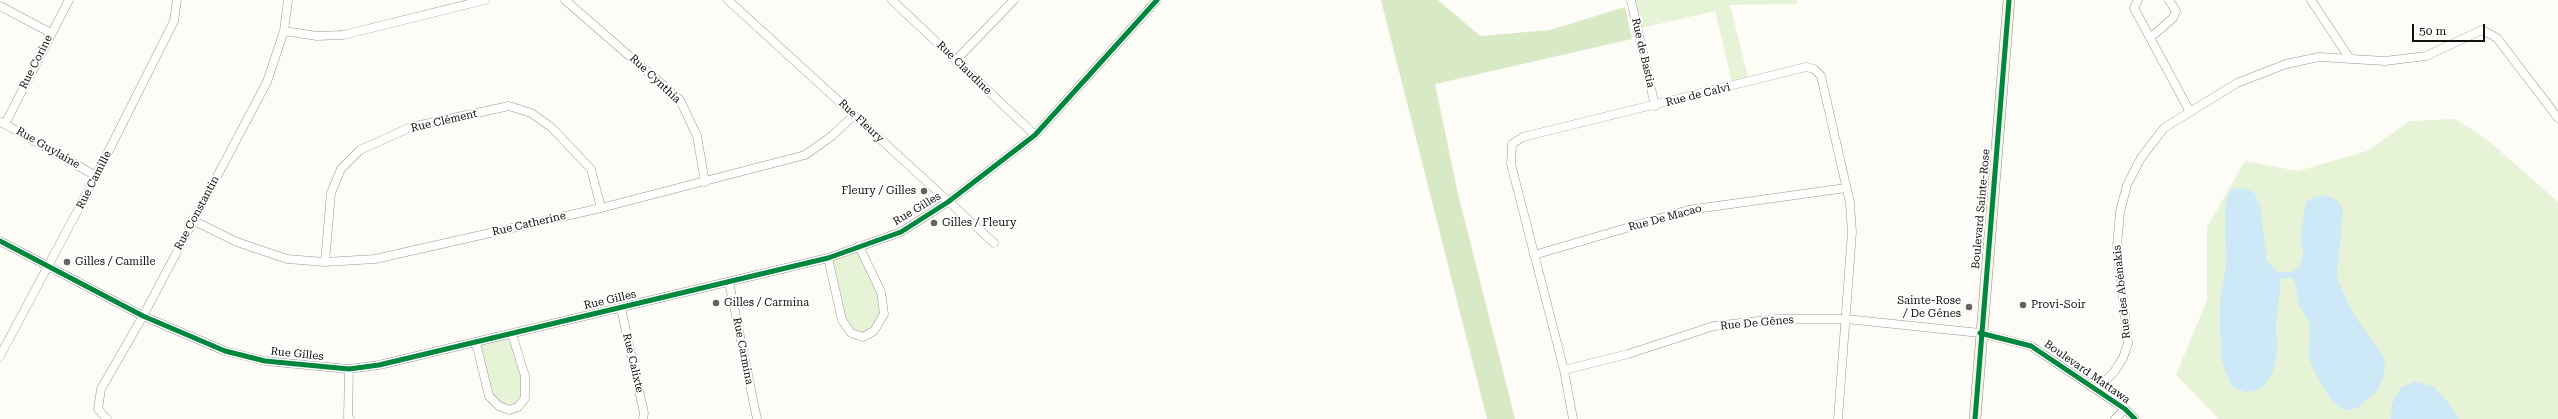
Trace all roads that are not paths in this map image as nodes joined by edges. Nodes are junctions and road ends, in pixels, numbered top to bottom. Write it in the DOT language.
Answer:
graph roads {
  1 [pos="69,0"];
  2 [pos="177,0"];
  3 [pos="288,0"];
  4 [pos="485,0"];
  5 [pos="566,0"];
  6 [pos="728,0"];
  7 [pos="892,0"];
  8 [pos="1014,0"];
  9 [pos="1157,0"];
  10 [pos="1631,0"];
  11 [pos="2009,0"];
  12 [pos="2138,0"];
  13 [pos="2169,0"];
  14 [pos="2311,0"];
  15 [pos="0,6"];
  16 [pos="284,31"];
  17 [pos="51,33"];
  18 [pos="2150,38"];
  19 [pos="2350,59"];
  20 [pos="956,60"];
  21 [pos="1655,106"];
  22 [pos="2190,112"];
  23 [pos="854,115"];
  24 [pos="2558,118"];
  25 [pos="2,122"];
  26 [pos="1035,135"];
  27 [pos="96,176"];
  28 [pos="705,182"];
  29 [pos="1846,188"];
  30 [pos="948,202"];
  31 [pos="601,208"];
  32 [pos="192,220"];
  33 [pos="0,241"];
  34 [pos="994,243"];
  35 [pos="859,246"];
  36 [pos="1534,255"];
  37 [pos="828,258"];
  38 [pos="325,262"];
  39 [pos="49,266"];
  40 [pos="729,282"];
  41 [pos="620,308"];
  42 [pos="143,316"];
  43 [pos="1846,319"];
  44 [pos="1980,333"];
  45 [pos="512,334"];
  46 [pos="476,342"];
  47 [pos="0,356"];
  48 [pos="349,369"];
  49 [pos="1564,370"];
  50 [pos="2096,389"];
  51 [pos="2125,409"];
  52 [pos="107,419"];
  53 [pos="350,419"];
  54 [pos="643,419"];
  55 [pos="757,419"];
  56 [pos="1573,419"];
  57 [pos="1838,419"];
  58 [pos="1975,419"];
  59 [pos="2115,419"];
  60 [pos="2135,419"];
  1 -- 17 [label="street, Rue Corine"];
  2 -- 27 [label="street, Rue Camille"];
  3 -- 16 [label="street, Rue Constantin"];
  4 -- 16 [label="street"];
  5 -- 28 [label="street, Rue Cynthia"];
  6 -- 23 [label="street, Rue Fleury"];
  7 -- 20 [label="street, Rue Claudine"];
  8 -- 20 [label="street"];
  9 -- 26 [label="street, Rue Gilles"];
  10 -- 21 [label="street, Rue de Bastia"];
  11 -- 44 [label="street, Boulevard Sainte-Rose"];
  12 -- 18 [label="street"];
  13 -- 18 [label="street"];
  14 -- 19 [label="street"];
  15 -- 17 [label="street"];
  16 -- 32 [label="street, Rue Constantin"];
  17 -- 25 [label="street, Rue Corine"];
  18 -- 22 [label="street"];
  19 -- 22 [label="street, Rue des Abénakis"];
  19 -- 24 [label="street, Rue des Abénakis"];
  20 -- 26 [label="street, Rue Claudine"];
  21 -- 29 [label="street, Rue de Calvi"];
  21 -- 36 [label="street, Rue de Calvi"];
  22 -- 50 [label="street, Rue des Abénakis"];
  23 -- 28 [label="street, Rue Catherine"];
  23 -- 30 [label="street, Rue Fleury"];
  25 -- 27 [label="street, Rue Guylaine"];
  26 -- 30 [label="street, Rue Gilles"];
  27 -- 39 [label="street, Rue Camille"];
  28 -- 31 [label="street, Rue Catherine"];
  29 -- 36 [label="street, Rue De Macao"];
  29 -- 43 [label="street, Rue de Calvi"];
  30 -- 34 [label="street, Rue Fleury"];
  30 -- 35 [label="street, Rue Gilles"];
  31 -- 38 [label="street, Rue Catherine"];
  31 -- 38 [label="street, Rue Clément"];
  32 -- 38 [label="street, Rue Catherine"];
  32 -- 42 [label="street, Rue Constantin"];
  33 -- 39 [label="street, Rue Gilles"];
  35 -- 37 [label="street, Rue Gilles"];
  35 -- 37 [label="street"];
  36 -- 49 [label="street, Rue de Calvi"];
  37 -- 40 [label="street, Rue Gilles"];
  39 -- 42 [label="street, Rue Gilles"];
  39 -- 47 [label="street, Rue Camille"];
  40 -- 41 [label="street, Rue Gilles"];
  40 -- 55 [label="street, Rue Carmina"];
  41 -- 45 [label="street, Rue Gilles"];
  41 -- 54 [label="street, Rue Calixte"];
  42 -- 48 [label="street, Rue Gilles"];
  42 -- 52 [label="street, Rue Constantin"];
  43 -- 44 [label="street, Rue De Gênes"];
  43 -- 49 [label="street, Rue De Gênes"];
  43 -- 57 [label="street, Rue de Calvi"];
  44 -- 50 [label="street, Boulevard Mattawa"];
  44 -- 58 [label="street, Boulevard Sainte-Rose"];
  45 -- 46 [label="street, Rue Gilles"];
  45 -- 46 [label="street"];
  46 -- 48 [label="street, Rue Gilles"];
  48 -- 53 [label="street"];
  49 -- 56 [label="street, Rue de Calvi"];
  50 -- 51 [label="street, Boulevard Mattawa"];
  51 -- 59 [label="street"];
  51 -- 60 [label="street, Boulevard Mattawa"];
}
